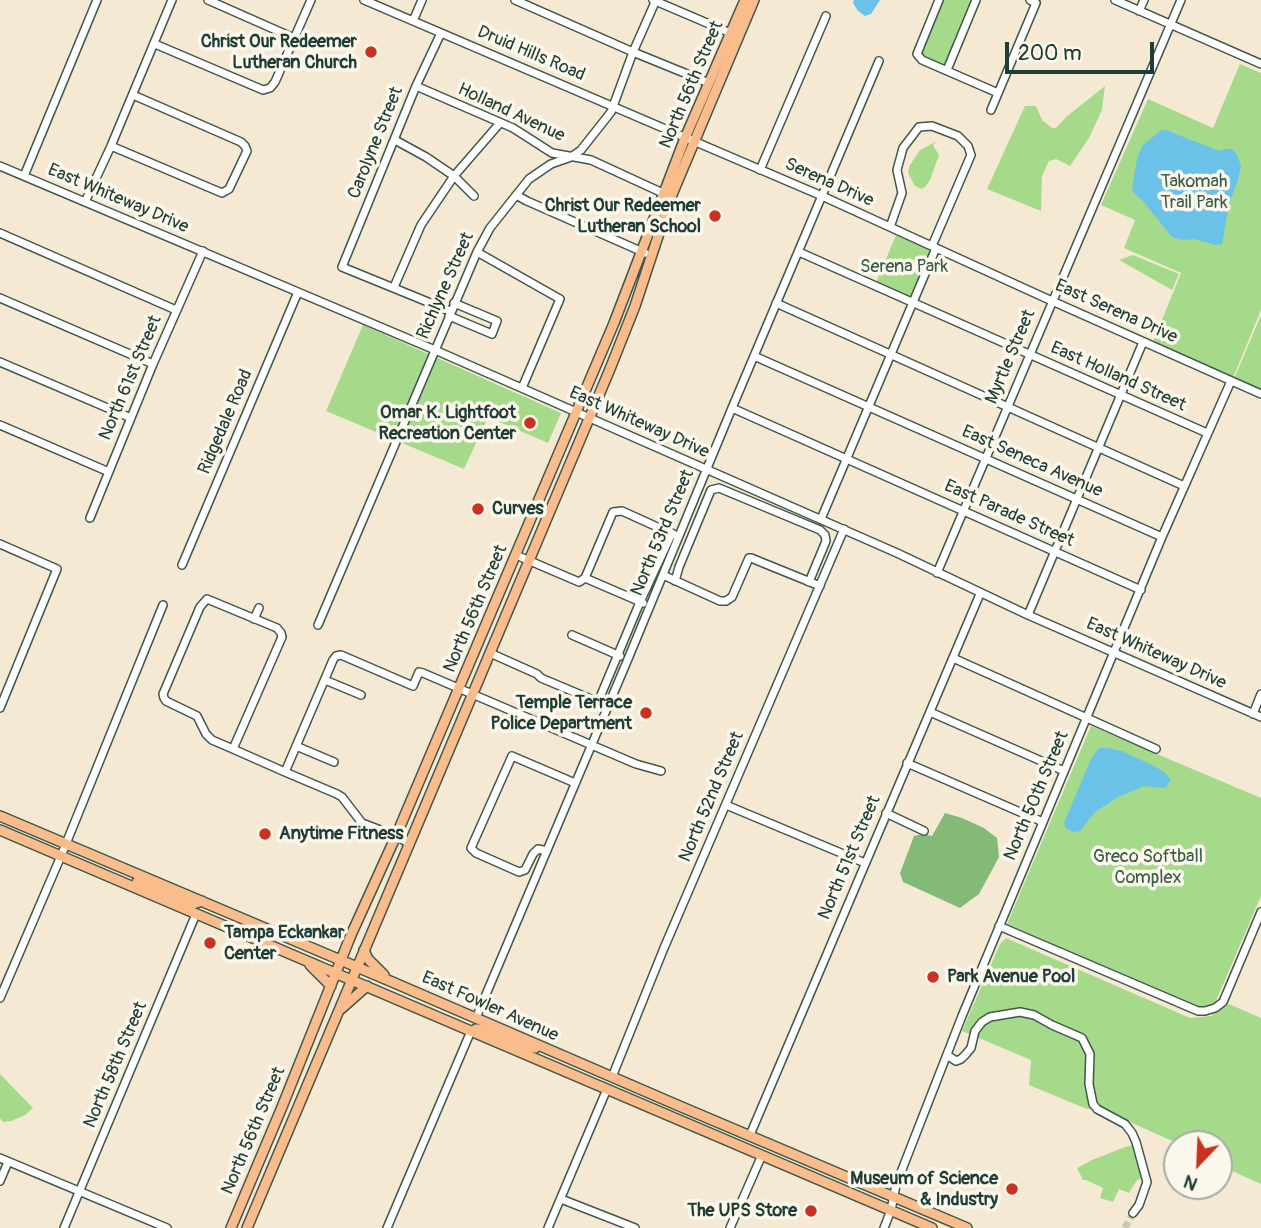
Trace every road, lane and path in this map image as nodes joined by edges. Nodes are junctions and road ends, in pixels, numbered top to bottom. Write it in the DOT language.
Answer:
graph roads {
  1 [pos="97,0"];
  2 [pos="173,0"];
  3 [pos="208,0"];
  4 [pos="310,0"];
  5 [pos="364,0"];
  6 [pos="422,0"];
  7 [pos="515,0"];
  8 [pos="655,0"];
  9 [pos="744,0"];
  10 [pos="754,0"];
  11 [pos="939,0"];
  12 [pos="976,0"];
  13 [pos="1115,0"];
  14 [pos="1144,0"];
  15 [pos="1181,0"];
  16 [pos="1033,1"];
  17 [pos="1139,11"];
  18 [pos="826,16"];
  19 [pos="413,21"];
  20 [pos="1171,24"];
  21 [pos="441,33"];
  22 [pos="735,35"];
  23 [pos="294,38"];
  24 [pos="155,44"];
  25 [pos="633,52"];
  26 [pos="879,61"];
  27 [pos="1261,64"];
  28 [pos="947,70"];
  29 [pos="709,83"];
  30 [pos="416,86"];
  31 [pos="998,93"];
  32 [pos="133,95"];
  33 [pos="612,106"];
  34 [pos="991,110"];
  35 [pos="500,123"];
  36 [pos="395,140"];
  37 [pos="689,140"];
  38 [pos="111,146"];
  39 [pos="571,157"];
  40 [pos="0,166"];
  41 [pos="760,170"];
  42 [pos="24,176"];
  43 [pos="454,176"];
  44 [pos="516,195"];
  45 [pos="668,195"];
  46 [pos="474,196"];
  47 [pos="822,196"];
  48 [pos="85,202"];
  49 [pos="890,227"];
  50 [pos="0,233"];
  51 [pos="934,247"];
  52 [pos="202,251"];
  53 [pos="642,251"];
  54 [pos="477,252"];
  55 [pos="799,252"];
  56 [pos="652,256"];
  57 [pos="958,259"];
  58 [pos="394,287"];
  59 [pos="298,292"];
  60 [pos="0,298"];
  61 [pos="1052,301"];
  62 [pos="454,303"];
  63 [pos="776,303"];
  64 [pos="914,303"];
  65 [pos="176,310"];
  66 [pos="449,314"];
  67 [pos="1143,342"];
  68 [pos="604,347"];
  69 [pos="435,349"];
  70 [pos="617,353"];
  71 [pos="891,355"];
  72 [pos="1029,355"];
  73 [pos="754,356"];
  74 [pos="0,362"];
  75 [pos="153,364"];
  76 [pos="1231,381"];
  77 [pos="522,388"];
  78 [pos="1261,394"];
  79 [pos="1121,395"];
  80 [pos="869,407"];
  81 [pos="1007,407"];
  82 [pos="732,408"];
  83 [pos="576,413"];
  84 [pos="131,418"];
  85 [pos="589,418"];
  86 [pos="0,425"];
  87 [pos="1207,433"];
  88 [pos="1098,448"];
  89 [pos="847,458"];
  90 [pos="985,458"];
  91 [pos="555,464"];
  92 [pos="568,470"];
  93 [pos="707,470"];
  94 [pos="109,472"];
  95 [pos="1184,486"];
  96 [pos="1077,500"];
  97 [pos="963,511"];
  98 [pos="90,518"];
  99 [pos="821,519"];
  100 [pos="844,529"];
  101 [pos="676,535"];
  102 [pos="1163,537"];
  103 [pos="0,544"];
  104 [pos="518,550"];
  105 [pos="1055,552"];
  106 [pos="531,556"];
  107 [pos="182,565"];
  108 [pos="937,573"];
  109 [pos="663,575"];
  110 [pos="585,578"];
  111 [pos="675,581"];
  112 [pos="809,582"];
  113 [pos="820,586"];
  114 [pos="1140,590"];
  115 [pos="980,594"];
  116 [pos="640,602"];
  117 [pos="163,605"];
  118 [pos="650,606"];
  119 [pos="259,608"];
  120 [pos="1028,615"];
  121 [pos="254,619"];
  122 [pos="318,625"];
  123 [pos="572,635"];
  124 [pos="490,653"];
  125 [pos="1114,653"];
  126 [pos="618,655"];
  127 [pos="953,657"];
  128 [pos="628,659"];
  129 [pos="324,680"];
  130 [pos="459,689"];
  131 [pos="473,694"];
  132 [pos="1261,694"];
  133 [pos="361,695"];
  134 [pos="0,708"];
  135 [pos="930,712"];
  136 [pos="1253,713"];
  137 [pos="1261,717"];
  138 [pos="1087,718"];
  139 [pos="591,744"];
  140 [pos="296,746"];
  141 [pos="233,749"];
  142 [pos="1156,749"];
  143 [pos="334,762"];
  144 [pos="907,763"];
  145 [pos="661,771"];
  146 [pos="1064,771"];
  147 [pos="285,772"];
  148 [pos="575,783"];
  149 [pos="726,804"];
  150 [pos="887,813"];
  151 [pos="0,816"];
  152 [pos="1043,822"];
  153 [pos="0,830"];
  154 [pos="924,831"];
  155 [pos="396,836"];
  156 [pos="65,844"];
  157 [pos="410,844"];
  158 [pos="547,851"];
  159 [pos="61,856"];
  160 [pos="865,863"];
  161 [pos="125,883"];
  162 [pos="202,901"];
  163 [pos="1261,912"];
  164 [pos="196,914"];
  165 [pos="999,926"];
  166 [pos="351,935"];
  167 [pos="364,950"];
  168 [pos="329,955"];
  169 [pos="303,960"];
  170 [pos="341,960"];
  171 [pos="357,967"];
  172 [pos="336,973"];
  173 [pos="351,979"];
  174 [pos="390,981"];
  175 [pos="331,986"];
  176 [pos="367,986"];
  177 [pos="0,998"];
  178 [pos="337,1013"];
  179 [pos="476,1018"];
  180 [pos="471,1031"];
  181 [pos="550,1050"];
  182 [pos="527,1055"];
  183 [pos="947,1055"];
  184 [pos="612,1077"];
  185 [pos="607,1089"];
  186 [pos="677,1105"];
  187 [pos="660,1111"];
  188 [pos="750,1135"];
  189 [pos="762,1155"];
  190 [pos="0,1158"];
  191 [pos="8,1162"];
  192 [pos="848,1177"];
  193 [pos="0,1181"];
  194 [pos="81,1191"];
  195 [pos="892,1197"];
  196 [pos="561,1199"];
  197 [pos="891,1210"];
  198 [pos="1132,1213"];
  199 [pos="64,1228"];
  200 [pos="167,1228"];
  201 [pos="231,1228"];
  202 [pos="247,1228"];
  203 [pos="387,1228"];
  204 [pos="548,1228"];
  205 [pos="635,1228"];
  206 [pos="730,1228"];
  207 [pos="884,1228"];
  208 [pos="932,1228"];
  209 [pos="967,1228"];
  1 -- 42 [label="street"];
  2 -- 24 [label="street"];
  3 -- 23 [label="street"];
  4 -- 23 [label="street"];
  5 -- 19 [label="street, Druid Hills Road"];
  6 -- 19 [label="street"];
  7 -- 25 [label="street"];
  8 -- 22 [label="street"];
  8 -- 25 [label="street, Richlyne Street"];
  9 -- 22 [label="main road, North 56th Street"];
  10 -- 22 [label="main road, North 56th Street"];
  11 -- 28 [label="street"];
  12 -- 28 [label="street"];
  13 -- 17 [label="street"];
  14 -- 17 [label="street"];
  15 -- 20 [label="street, Myrtle Street"];
  16 -- 31 [label="street"];
  17 -- 20 [label="street"];
  18 -- 41 [label="street"];
  19 -- 21 [label="street, Druid Hills Road"];
  20 -- 27 [label="street"];
  20 -- 61 [label="street, Myrtle Street"];
  21 -- 30 [label="street, Carolyne Street"];
  21 -- 33 [label="street, Druid Hills Road"];
  22 -- 29 [label="main road, North 56th Street"];
  22 -- 37 [label="main road, North 56th Street"];
  23 -- 24 [label="street"];
  24 -- 32 [label="street"];
  25 -- 29 [label="street"];
  25 -- 33 [label="street, Richlyne Street"];
  26 -- 47 [label="street, North 53rd Street"];
  28 -- 31 [label="street"];
  29 -- 37 [label="main road, North 56th Street"];
  30 -- 35 [label="street, Holland Avenue"];
  30 -- 36 [label="street, Carolyne Street"];
  31 -- 34 [label="street"];
  32 -- 38 [label="street"];
  32 -- 38 [label="street"];
  33 -- 37 [label="street, Druid Hills Road"];
  33 -- 39 [label="street, Richlyne Street"];
  35 -- 39 [label="street, Holland Avenue"];
  35 -- 43 [label="street"];
  36 -- 43 [label="street"];
  36 -- 58 [label="street, Carolyne Street"];
  37 -- 41 [label="street, Serena Drive"];
  37 -- 45 [label="main road, North 56th Street"];
  38 -- 48 [label="street"];
  39 -- 44 [label="street, Richlyne Street"];
  39 -- 45 [label="street, Holland Avenue"];
  40 -- 42 [label="street, East Whiteway Drive"];
  41 -- 47 [label="street, Serena Drive"];
  42 -- 48 [label="street, East Whiteway Drive"];
  43 -- 46 [label="street"];
  43 -- 58 [label="street"];
  44 -- 53 [label="street"];
  44 -- 54 [label="street, Richlyne Street"];
  45 -- 53 [label="main road, North 56th Street"];
  45 -- 56 [label="main road, North 56th Street"];
  47 -- 49 [label="street, Serena Drive"];
  47 -- 55 [label="street, North 53rd Street"];
  48 -- 52 [label="street, East Whiteway Drive"];
  49 -- 51 [label="street, Serena Drive"];
  49 -- 51 [label="street"];
  50 -- 65 [label="street"];
  51 -- 57 [label="street, Serena Drive"];
  51 -- 64 [label="street"];
  52 -- 59 [label="street, East Whiteway Drive"];
  52 -- 65 [label="street, North 61st Street"];
  53 -- 56 [label="street"];
  53 -- 68 [label="main road, North 56th Street"];
  54 -- 62 [label="street, Richlyne Street"];
  54 -- 77 [label="street"];
  55 -- 63 [label="street, North 53rd Street"];
  55 -- 64 [label="street, East Holland Street"];
  56 -- 70 [label="main road, North 56th Street"];
  57 -- 61 [label="street, East Serena Drive"];
  58 -- 66 [label="street"];
  59 -- 69 [label="street, East Whiteway Drive"];
  59 -- 107 [label="street, Ridgedale Road"];
  60 -- 75 [label="street"];
  61 -- 67 [label="street, East Serena Drive"];
  61 -- 72 [label="street, Myrtle Street"];
  62 -- 66 [label="street, Richlyne Street"];
  62 -- 66 [label="street"];
  63 -- 71 [label="street"];
  63 -- 73 [label="street, North 53rd Street"];
  64 -- 71 [label="street"];
  64 -- 72 [label="street, East Holland Street"];
  65 -- 75 [label="street, North 61st Street"];
  66 -- 69 [label="street, Richlyne Street"];
  67 -- 76 [label="street, East Serena Drive"];
  67 -- 79 [label="street"];
  68 -- 70 [label="main road"];
  68 -- 83 [label="main road, North 56th Street"];
  69 -- 77 [label="street, East Whiteway Drive"];
  69 -- 122 [label="street, Richlyne Street"];
  70 -- 85 [label="main road, North 56th Street"];
  71 -- 80 [label="street"];
  71 -- 81 [label="street"];
  72 -- 79 [label="street, East Holland Street"];
  72 -- 81 [label="street, Myrtle Street"];
  73 -- 80 [label="street, East Seneca Avenue"];
  73 -- 82 [label="street, North 53rd Street"];
  74 -- 84 [label="street"];
  75 -- 84 [label="street, North 61st Street"];
  76 -- 78 [label="street, East Serena Drive"];
  76 -- 87 [label="street, North 50th Street"];
  77 -- 83 [label="street, East Whiteway Drive"];
  79 -- 87 [label="street, East Holland Street"];
  79 -- 88 [label="street"];
  80 -- 89 [label="street"];
  80 -- 90 [label="street, East Seneca Avenue"];
  81 -- 88 [label="street"];
  81 -- 90 [label="street, Myrtle Street"];
  82 -- 89 [label="street, East Parade Street"];
  82 -- 93 [label="street, North 53rd Street"];
  83 -- 85 [label="street, East Whiteway Drive"];
  83 -- 91 [label="main road, North 56th Street"];
  84 -- 94 [label="street, North 61st Street"];
  85 -- 92 [label="main road, North 56th Street"];
  85 -- 93 [label="street, East Whiteway Drive"];
  86 -- 94 [label="street"];
  87 -- 95 [label="street, North 50th Street"];
  88 -- 95 [label="street"];
  88 -- 96 [label="street"];
  89 -- 97 [label="street, East Parade Street"];
  89 -- 99 [label="street"];
  90 -- 96 [label="street, East Seneca Avenue"];
  90 -- 97 [label="street, Myrtle Street"];
  91 -- 92 [label="main road"];
  91 -- 104 [label="main road, North 56th Street"];
  92 -- 106 [label="main road, North 56th Street"];
  93 -- 99 [label="street, East Whiteway Drive"];
  93 -- 101 [label="street, North 53rd Street"];
  94 -- 98 [label="street, North 61st Street"];
  95 -- 102 [label="street, North 50th Street"];
  96 -- 102 [label="street, East Seneca Avenue"];
  96 -- 105 [label="street"];
  97 -- 105 [label="street, East Parade Street"];
  97 -- 108 [label="street, Myrtle Street"];
  99 -- 100 [label="street, East Whiteway Drive"];
  100 -- 108 [label="street, East Whiteway Drive"];
  100 -- 113 [label="street, North 52nd Street"];
  101 -- 109 [label="street, North 53rd Street"];
  101 -- 110 [label="street"];
  101 -- 116 [label="street"];
  102 -- 114 [label="street, North 50th Street"];
  103 -- 134 [label="street"];
  104 -- 106 [label="main road"];
  104 -- 130 [label="main road, North 56th Street"];
  105 -- 114 [label="street, East Parade Street"];
  105 -- 120 [label="street"];
  106 -- 110 [label="street"];
  106 -- 124 [label="main road, North 56th Street"];
  108 -- 115 [label="street, East Whiteway Drive"];
  109 -- 111 [label="street"];
  109 -- 118 [label="street, North 53rd Street"];
  110 -- 116 [label="street"];
  111 -- 112 [label="street"];
  111 -- 112 [label="street"];
  112 -- 113 [label="street"];
  113 -- 149 [label="street, North 52nd Street"];
  114 -- 125 [label="street, North 50th Street"];
  115 -- 120 [label="street, East Whiteway Drive"];
  115 -- 127 [label="street, North 51st Street"];
  116 -- 118 [label="street"];
  116 -- 126 [label="street"];
  117 -- 156 [label="street"];
  118 -- 128 [label="street, North 53rd Street"];
  119 -- 121 [label="street"];
  120 -- 125 [label="street, East Whiteway Drive"];
  121 -- 141 [label="street"];
  121 -- 141 [label="street"];
  123 -- 126 [label="street"];
  124 -- 126 [label="street"];
  124 -- 131 [label="main road, North 56th Street"];
  125 -- 136 [label="street, East Whiteway Drive"];
  125 -- 138 [label="street, North 50th Street"];
  126 -- 128 [label="street"];
  127 -- 135 [label="street, North 51st Street"];
  127 -- 138 [label="street"];
  128 -- 139 [label="street, North 53rd Street"];
  129 -- 130 [label="street"];
  129 -- 133 [label="street"];
  129 -- 140 [label="street"];
  130 -- 131 [label="street"];
  130 -- 155 [label="main road, North 56th Street"];
  131 -- 139 [label="street"];
  131 -- 157 [label="main road, North 56th Street"];
  132 -- 136 [label="street"];
  135 -- 144 [label="street, North 51st Street"];
  135 -- 146 [label="street"];
  136 -- 137 [label="street, East Whiteway Drive"];
  138 -- 142 [label="street"];
  138 -- 146 [label="street, North 50th Street"];
  139 -- 145 [label="street"];
  139 -- 148 [label="street, North 53rd Street"];
  140 -- 143 [label="street"];
  140 -- 147 [label="street"];
  141 -- 147 [label="street"];
  144 -- 150 [label="street, North 51st Street"];
  144 -- 152 [label="street"];
  146 -- 152 [label="street, North 50th Street"];
  147 -- 155 [label="street"];
  148 -- 158 [label="street, North 53rd Street"];
  148 -- 158 [label="street"];
  149 -- 160 [label="street"];
  149 -- 184 [label="street, North 52nd Street"];
  150 -- 154 [label="street"];
  150 -- 160 [label="street, North 51st Street"];
  151 -- 156 [label="main road, East Fowler Avenue"];
  152 -- 165 [label="street, North 50th Street"];
  153 -- 159 [label="main road, East Fowler Avenue"];
  155 -- 157 [label="street"];
  155 -- 166 [label="main road, North 56th Street"];
  156 -- 159 [label="street"];
  156 -- 162 [label="main road, East Fowler Avenue"];
  157 -- 167 [label="main road, North 56th Street"];
  158 -- 179 [label="street, North 53rd Street"];
  159 -- 161 [label="main road, East Fowler Avenue"];
  159 -- 177 [label="street"];
  160 -- 188 [label="street, North 51st Street"];
  161 -- 162 [label="main road"];
  161 -- 164 [label="main road, East Fowler Avenue"];
  162 -- 168 [label="main road, East Fowler Avenue"];
  163 -- 165 [label="street"];
  164 -- 169 [label="main road, East Fowler Avenue"];
  164 -- 194 [label="street, North 58th Street"];
  165 -- 183 [label="street, North 50th Street"];
  166 -- 168 [label="main road"];
  166 -- 170 [label="main road, North 56th Street"];
  167 -- 171 [label="main road, North 56th Street"];
  167 -- 174 [label="main road"];
  168 -- 170 [label="main road, East Fowler Avenue"];
  169 -- 172 [label="main road, East Fowler Avenue"];
  169 -- 175 [label="main road"];
  170 -- 171 [label="main road, East Fowler Avenue"];
  170 -- 172 [label="main road, North 56th Street"];
  171 -- 173 [label="main road, North 56th Street"];
  171 -- 174 [label="main road, East Fowler Avenue"];
  172 -- 173 [label="main road, East Fowler Avenue"];
  172 -- 175 [label="main road, North 56th Street"];
  173 -- 176 [label="main road, East Fowler Avenue"];
  173 -- 178 [label="main road, North 56th Street"];
  174 -- 179 [label="main road, East Fowler Avenue"];
  175 -- 201 [label="main road, North 56th Street"];
  176 -- 178 [label="main road"];
  176 -- 180 [label="main road, East Fowler Avenue"];
  178 -- 202 [label="main road, North 56th Street"];
  179 -- 181 [label="main road, East Fowler Avenue"];
  180 -- 181 [label="main road"];
  180 -- 182 [label="main road, East Fowler Avenue"];
  180 -- 203 [label="street"];
  181 -- 184 [label="main road, East Fowler Avenue"];
  182 -- 184 [label="main road"];
  182 -- 185 [label="main road, East Fowler Avenue"];
  183 -- 195 [label="street, North 50th Street"];
  183 -- 198 [label="street"];
  184 -- 186 [label="main road, East Fowler Avenue"];
  185 -- 186 [label="main road"];
  185 -- 187 [label="main road, East Fowler Avenue"];
  185 -- 196 [label="street"];
  186 -- 188 [label="main road, East Fowler Avenue"];
  187 -- 188 [label="main road"];
  187 -- 189 [label="main road, East Fowler Avenue"];
  188 -- 192 [label="main road, East Fowler Avenue"];
  189 -- 192 [label="main road"];
  189 -- 197 [label="main road, East Fowler Avenue"];
  189 -- 206 [label="street"];
  190 -- 191 [label="street"];
  191 -- 193 [label="street"];
  191 -- 194 [label="street"];
  192 -- 195 [label="main road, East Fowler Avenue"];
  194 -- 199 [label="street, North 58th Street"];
  194 -- 200 [label="street"];
  195 -- 197 [label="street, North 50th Street"];
  195 -- 209 [label="main road, East Fowler Avenue"];
  196 -- 204 [label="street"];
  196 -- 205 [label="street"];
  197 -- 207 [label="street, North 50th Street"];
  197 -- 208 [label="main road, East Fowler Avenue"];
}
